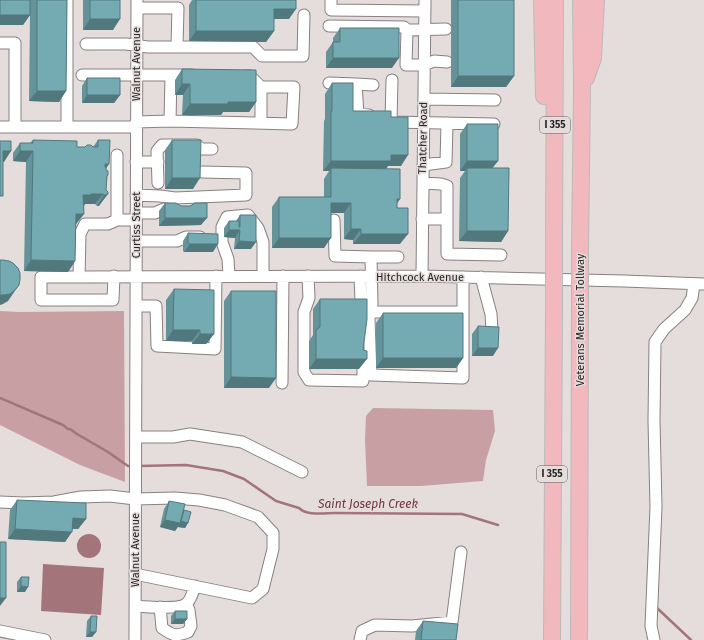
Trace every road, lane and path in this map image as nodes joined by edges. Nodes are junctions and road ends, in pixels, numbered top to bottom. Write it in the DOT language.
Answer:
graph roads {
  1 [pos="67,0"];
  2 [pos="331,0"];
  3 [pos="542,0"];
  4 [pos="555,0"];
  5 [pos="581,0"];
  6 [pos="596,0"];
  7 [pos="137,4"];
  8 [pos="403,5"];
  9 [pos="425,5"];
  10 [pos="304,15"];
  11 [pos="329,26"];
  12 [pos="424,29"];
  13 [pos="446,29"];
  14 [pos="407,30"];
  15 [pos="0,43"];
  16 [pos="86,44"];
  17 [pos="136,45"];
  18 [pos="177,46"];
  19 [pos="447,62"];
  20 [pos="424,65"];
  21 [pos="82,75"];
  22 [pos="137,75"];
  23 [pos="171,75"];
  24 [pos="203,75"];
  25 [pos="235,76"];
  26 [pos="392,80"];
  27 [pos="329,83"];
  28 [pos="356,84"];
  29 [pos="373,85"];
  30 [pos="261,87"];
  31 [pos="582,89"];
  32 [pos="424,99"];
  33 [pos="495,100"];
  34 [pos="392,116"];
  35 [pos="170,121"];
  36 [pos="423,122"];
  37 [pos="261,123"];
  38 [pos="447,123"];
  39 [pos="136,124"];
  40 [pos="494,124"];
  41 [pos="0,126"];
  42 [pos="15,127"];
  43 [pos="67,127"];
  44 [pos="212,149"];
  45 [pos="117,155"];
  46 [pos="136,162"];
  47 [pos="158,162"];
  48 [pos="423,165"];
  49 [pos="202,172"];
  50 [pos="158,183"];
  51 [pos="423,183"];
  52 [pos="136,195"];
  53 [pos="187,209"];
  54 [pos="136,217"];
  55 [pos="422,219"];
  56 [pos="447,219"];
  57 [pos="117,220"];
  58 [pos="334,220"];
  59 [pos="554,227"];
  60 [pos="207,237"];
  61 [pos="136,241"];
  62 [pos="501,255"];
  63 [pos="348,257"];
  64 [pos="372,257"];
  65 [pos="398,257"];
  66 [pos="114,276"];
  67 [pos="136,276"];
  68 [pos="216,276"];
  69 [pos="229,276"];
  70 [pos="263,276"];
  71 [pos="283,276"];
  72 [pos="308,276"];
  73 [pos="348,276"];
  74 [pos="360,276"];
  75 [pos="372,276"];
  76 [pos="422,276"];
  77 [pos="79,277"];
  78 [pos="463,277"];
  79 [pos="481,277"];
  80 [pos="699,284"];
  81 [pos="136,306"];
  82 [pos="370,312"];
  83 [pos="463,312"];
  84 [pos="492,330"];
  85 [pos="282,383"];
  86 [pos="136,438"];
  87 [pos="136,459"];
  88 [pos="302,472"];
  89 [pos="136,499"];
  90 [pos="0,502"];
  91 [pos="461,552"];
  92 [pos="135,574"];
  93 [pos="195,586"];
  94 [pos="186,604"];
  95 [pos="135,606"];
  96 [pos="160,607"];
  97 [pos="0,631"];
  98 [pos="46,640"];
  99 [pos="135,640"];
  100 [pos="360,640"];
  101 [pos="552,640"];
  102 [pos="579,640"];
  103 [pos="654,640"];
  1 -- 43 [label="street"];
  2 -- 8 [label="street"];
  3 -- 59 [label="highway"];
  4 -- 59 [label="highway, I 355"];
  5 -- 31 [label="highway, Veterans Memorial Tollway / I 355"];
  6 -- 31 [label="highway"];
  7 -- 17 [label="street, Walnut Avenue"];
  7 -- 18 [label="street"];
  8 -- 9 [label="street"];
  9 -- 12 [label="street, Thatcher Road"];
  10 -- 18 [label="street"];
  11 -- 14 [label="street"];
  12 -- 13 [label="street"];
  12 -- 14 [label="street"];
  12 -- 20 [label="street, Thatcher Road"];
  14 -- 20 [label="street"];
  15 -- 42 [label="street"];
  16 -- 17 [label="street"];
  17 -- 18 [label="street"];
  17 -- 22 [label="street, Walnut Avenue"];
  19 -- 20 [label="street"];
  20 -- 32 [label="street, Thatcher Road"];
  21 -- 22 [label="street"];
  22 -- 23 [label="street"];
  22 -- 39 [label="street, Walnut Avenue"];
  23 -- 24 [label="street"];
  23 -- 35 [label="street"];
  25 -- 30 [label="street"];
  26 -- 34 [label="street"];
  27 -- 28 [label="street"];
  28 -- 29 [label="street"];
  28 -- 34 [label="street"];
  30 -- 37 [label="street"];
  30 -- 37 [label="street"];
  31 -- 102 [label="highway, Veterans Memorial Tollway / I 355, bridge"];
  32 -- 33 [label="street"];
  32 -- 36 [label="street, Thatcher Road"];
  34 -- 36 [label="street"];
  35 -- 37 [label="street"];
  35 -- 39 [label="street"];
  36 -- 38 [label="street"];
  36 -- 48 [label="street, Thatcher Road"];
  38 -- 40 [label="street"];
  38 -- 48 [label="street"];
  39 -- 43 [label="street"];
  39 -- 46 [label="street, Curtiss Street"];
  41 -- 42 [label="street"];
  42 -- 43 [label="street"];
  44 -- 47 [label="street"];
  45 -- 57 [label="street"];
  46 -- 47 [label="street"];
  46 -- 52 [label="street, Curtiss Street"];
  47 -- 50 [label="street"];
  48 -- 51 [label="street, Thatcher Road"];
  49 -- 52 [label="street"];
  51 -- 55 [label="street, Thatcher Road"];
  51 -- 56 [label="street"];
  52 -- 54 [label="street, Curtiss Street"];
  53 -- 54 [label="street"];
  54 -- 57 [label="street"];
  54 -- 61 [label="street, Curtiss Street"];
  55 -- 56 [label="street"];
  55 -- 76 [label="street, Thatcher Road"];
  56 -- 62 [label="street"];
  57 -- 77 [label="street"];
  58 -- 63 [label="street"];
  59 -- 101 [label="highway, I 355, bridge"];
  60 -- 61 [label="street"];
  61 -- 67 [label="street, Curtiss Street"];
  63 -- 64 [label="street"];
  63 -- 73 [label="street"];
  64 -- 65 [label="street"];
  64 -- 75 [label="street"];
  66 -- 67 [label="street, Hitchcock Avenue"];
  66 -- 77 [label="street, Hitchcock Avenue"];
  66 -- 77 [label="street, Hitchcock Avenue"];
  67 -- 68 [label="street, Hitchcock Avenue"];
  67 -- 81 [label="street, Curtiss Street"];
  68 -- 69 [label="street, Hitchcock Avenue"];
  68 -- 81 [label="street"];
  69 -- 70 [label="street, Hitchcock Avenue"];
  69 -- 70 [label="street"];
  70 -- 71 [label="street, Hitchcock Avenue"];
  71 -- 72 [label="street, Hitchcock Avenue"];
  71 -- 85 [label="street"];
  72 -- 73 [label="street, Hitchcock Avenue"];
  72 -- 74 [label="street"];
  73 -- 74 [label="street, Hitchcock Avenue"];
  74 -- 75 [label="street, Hitchcock Avenue"];
  75 -- 76 [label="street, Hitchcock Avenue"];
  75 -- 82 [label="street"];
  76 -- 78 [label="street, Hitchcock Avenue"];
  78 -- 79 [label="street, Hitchcock Avenue"];
  78 -- 83 [label="street"];
  79 -- 80 [label="street, Hitchcock Avenue"];
  79 -- 84 [label="street"];
  80 -- 103 [label="street"];
  81 -- 86 [label="street, Curtiss Street"];
  82 -- 83 [label="street"];
  82 -- 83 [label="street"];
  86 -- 87 [label="street, Curtiss Street"];
  86 -- 88 [label="street"];
  87 -- 89 [label="street, Walnut Avenue"];
  89 -- 90 [label="street"];
  89 -- 92 [label="street, Walnut Avenue"];
  89 -- 93 [label="street"];
  91 -- 100 [label="street"];
  92 -- 93 [label="street"];
  92 -- 95 [label="street, Walnut Avenue"];
  93 -- 94 [label="street"];
  94 -- 96 [label="street"];
  94 -- 96 [label="street"];
  95 -- 96 [label="street"];
  95 -- 99 [label="street, Walnut Avenue"];
  97 -- 98 [label="street"];
}
